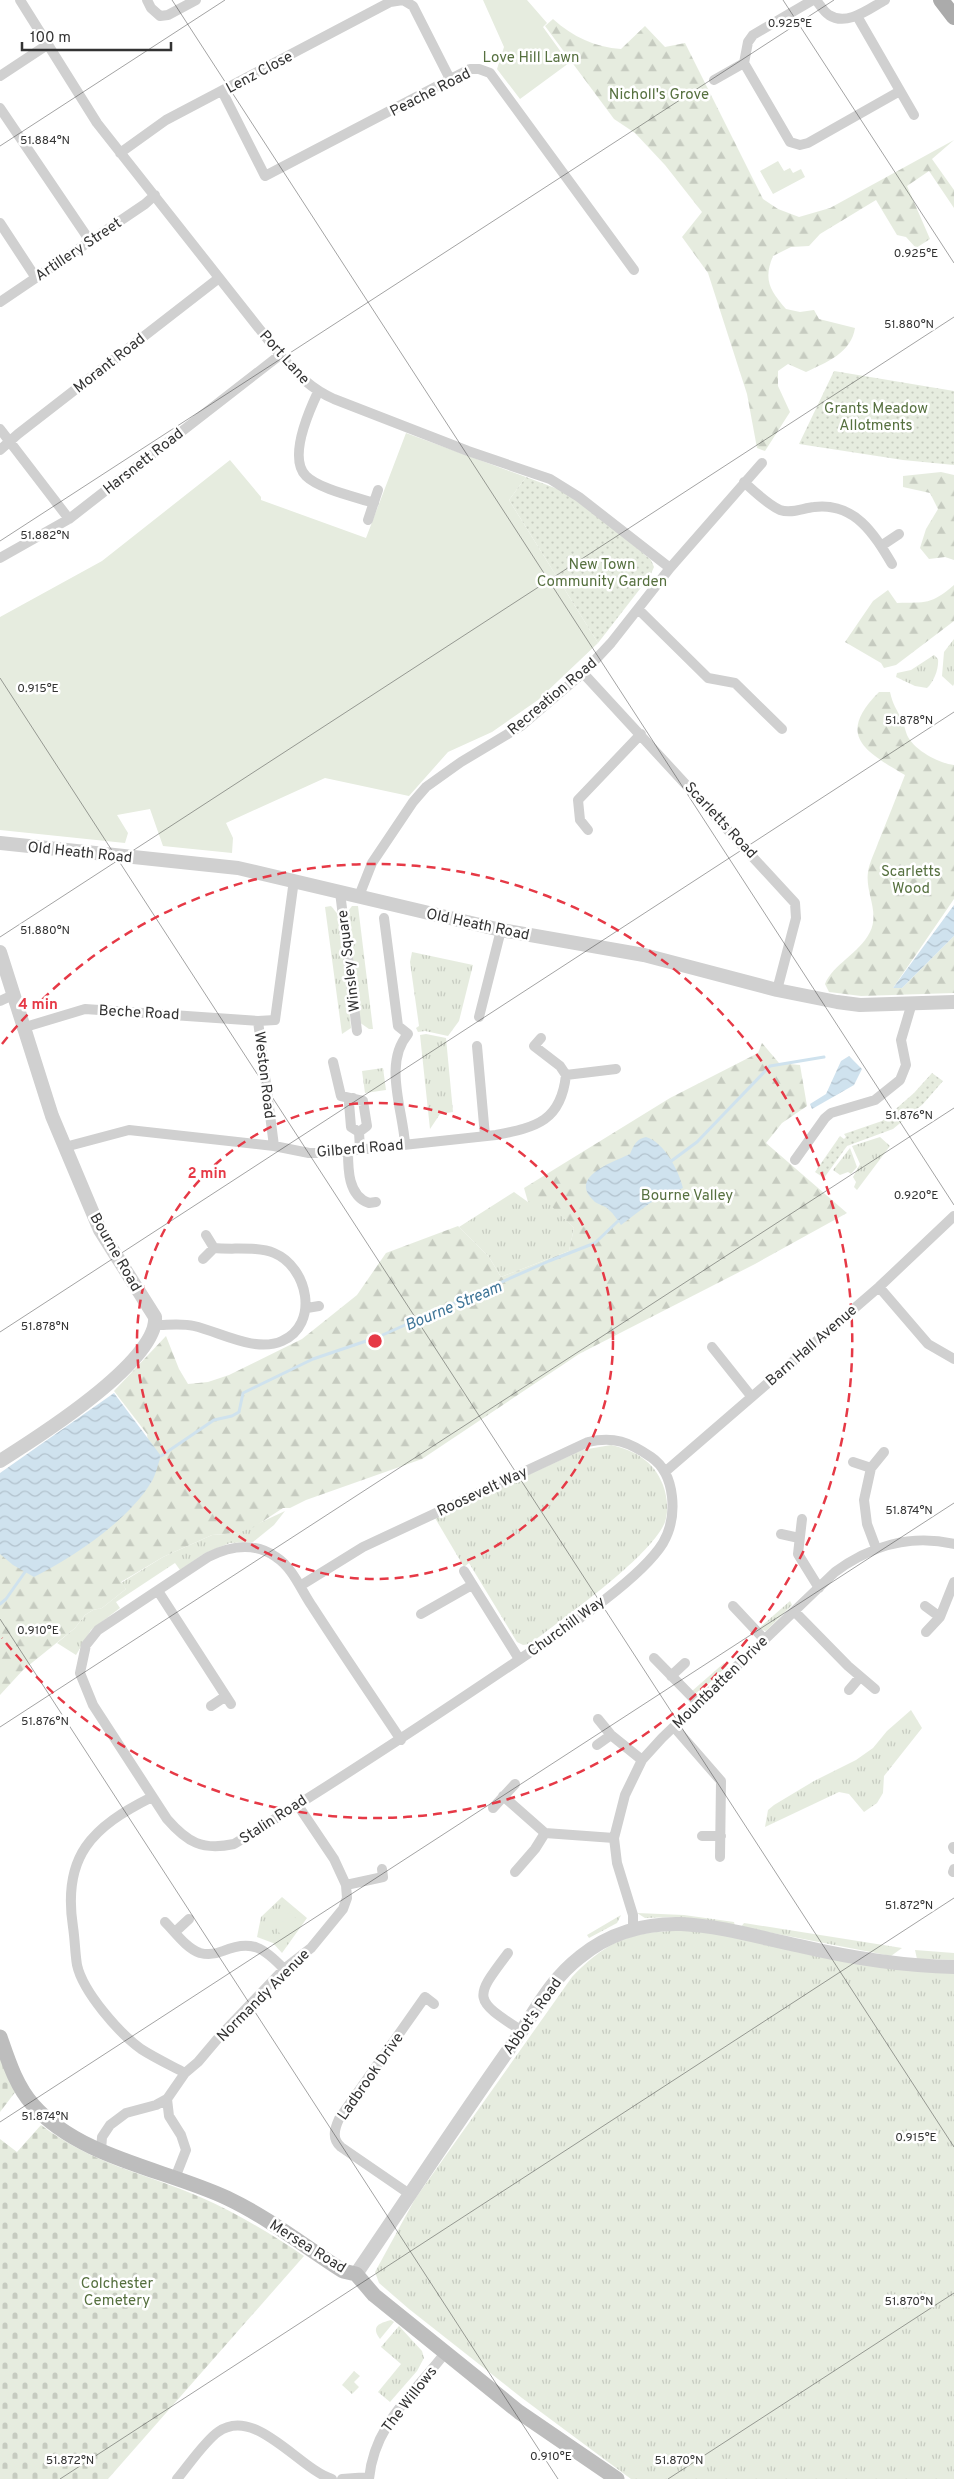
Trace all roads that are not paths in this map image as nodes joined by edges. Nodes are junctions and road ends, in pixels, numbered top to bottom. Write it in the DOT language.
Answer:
graph roads {
  1 [pos="20,0"];
  2 [pos="147,0"];
  3 [pos="196,0"];
  4 [pos="403,0"];
  5 [pos="815,0"];
  6 [pos="885,0"];
  7 [pos="941,0"];
  8 [pos="857,16"];
  9 [pos="954,17"];
  10 [pos="47,45"];
  11 [pos="744,63"];
  12 [pos="0,76"];
  13 [pos="450,79"];
  14 [pos="714,80"];
  15 [pos="222,91"];
  16 [pos="900,91"];
  17 [pos="0,108"];
  18 [pos="914,115"];
  19 [pos="120,153"];
  20 [pos="154,195"];
  21 [pos="0,223"];
  22 [pos="90,241"];
  23 [pos="634,270"];
  24 [pos="36,278"];
  25 [pos="219,278"];
  26 [pos="0,302"];
  27 [pos="280,355"];
  28 [pos="318,392"];
  29 [pos="0,429"];
  30 [pos="10,441"];
  31 [pos="0,450"];
  32 [pos="762,463"];
  33 [pos="744,482"];
  34 [pos="378,490"];
  35 [pos="374,503"];
  36 [pos="69,519"];
  37 [pos="368,520"];
  38 [pos="899,534"];
  39 [pos="881,546"];
  40 [pos="0,558"];
  41 [pos="892,564"];
  42 [pos="670,568"];
  43 [pos="638,609"];
  44 [pos="583,673"];
  45 [pos="782,729"];
  46 [pos="641,734"];
  47 [pos="588,830"];
  48 [pos="0,843"];
  49 [pos="294,880"];
  50 [pos="340,892"];
  51 [pos="358,896"];
  52 [pos="384,918"];
  53 [pos="501,930"];
  54 [pos="0,952"];
  55 [pos="777,990"];
  56 [pos="13,995"];
  57 [pos="0,1001"];
  58 [pos="954,1002"];
  59 [pos="912,1003"];
  60 [pos="479,1016"];
  61 [pos="258,1021"];
  62 [pos="22,1028"];
  63 [pos="357,1031"];
  64 [pos="541,1038"];
  65 [pos="477,1046"];
  66 [pos="333,1062"];
  67 [pos="616,1069"];
  68 [pos="566,1075"];
  69 [pos="353,1098"];
  70 [pos="359,1132"];
  71 [pos="485,1136"];
  72 [pos="405,1144"];
  73 [pos="274,1146"];
  74 [pos="65,1147"];
  75 [pos="360,1149"];
  76 [pos="348,1151"];
  77 [pos="794,1160"];
  78 [pos="376,1202"];
  79 [pos="954,1216"];
  80 [pos="206,1235"];
  81 [pos="214,1248"];
  82 [pos="203,1259"];
  83 [pos="880,1287"];
  84 [pos="319,1306"];
  85 [pos="306,1308"];
  86 [pos="156,1325"];
  87 [pos="712,1348"];
  88 [pos="954,1359"];
  89 [pos="751,1396"];
  90 [pos="884,1452"];
  91 [pos="0,1461"];
  92 [pos="853,1462"];
  93 [pos="871,1468"];
  94 [pos="666,1471"];
  95 [pos="802,1519"];
  96 [pos="781,1534"];
  97 [pos="798,1538"];
  98 [pos="954,1544"];
  99 [pos="876,1548"];
  100 [pos="464,1571"];
  101 [pos="954,1582"];
  102 [pos="472,1584"];
  103 [pos="300,1586"];
  104 [pos="819,1588"];
  105 [pos="158,1591"];
  106 [pos="733,1606"];
  107 [pos="925,1606"];
  108 [pos="795,1612"];
  109 [pos="421,1614"];
  110 [pos="940,1617"];
  111 [pos="926,1632"];
  112 [pos="765,1640"];
  113 [pos="654,1658"];
  114 [pos="519,1660"];
  115 [pos="685,1663"];
  116 [pos="671,1676"];
  117 [pos="860,1677"];
  118 [pos="875,1689"];
  119 [pos="849,1690"];
  120 [pos="698,1703"];
  121 [pos="211,1706"];
  122 [pos="598,1719"];
  123 [pos="674,1727"];
  124 [pos="611,1734"];
  125 [pos="401,1740"];
  126 [pos="597,1745"];
  127 [pos="642,1760"];
  128 [pos="515,1784"];
  129 [pos="503,1796"];
  130 [pos="152,1797"];
  131 [pos="297,1804"];
  132 [pos="493,1808"];
  133 [pos="545,1833"];
  134 [pos="702,1836"];
  135 [pos="721,1836"];
  136 [pos="614,1838"];
  137 [pos="720,1857"];
  138 [pos="515,1872"];
  139 [pos="384,1877"];
  140 [pos="346,1885"];
  141 [pos="189,1919"];
  142 [pos="165,1922"];
  143 [pos="633,1928"];
  144 [pos="175,1932"];
  145 [pos="508,1953"];
  146 [pos="954,1967"];
  147 [pos="284,1969"];
  148 [pos="434,2004"];
  149 [pos="522,2031"];
  150 [pos="0,2037"];
  151 [pos="184,2073"];
  152 [pos="167,2099"];
  153 [pos="101,2151"];
  154 [pos="175,2178"];
  155 [pos="408,2193"];
  156 [pos="356,2274"];
  157 [pos="446,2353"];
  158 [pos="369,2478"];
  159 [pos="177,2479"];
  160 [pos="332,2479"];
  161 [pos="342,2479"];
  162 [pos="617,2479"];
  1 -- 10 [label="street, Port Lane"];
  2 -- 3 [label="street"];
  4 -- 13 [label="street, Lenz Close"];
  4 -- 15 [label="street, Lenz Close"];
  5 -- 8 [label="street"];
  5 -- 11 [label="street"];
  6 -- 8 [label="street"];
  7 -- 9 [label="main road"];
  8 -- 16 [label="street"];
  10 -- 12 [label="street"];
  10 -- 19 [label="street, Port Lane"];
  11 -- 14 [label="street"];
  11 -- 16 [label="street"];
  13 -- 15 [label="street, Peache Road"];
  13 -- 23 [label="street, Peache Road"];
  15 -- 19 [label="street, Lenz Close"];
  16 -- 18 [label="street"];
  17 -- 22 [label="street"];
  19 -- 20 [label="street, Port Lane"];
  20 -- 22 [label="street, Artillery Street"];
  20 -- 25 [label="street, Port Lane"];
  21 -- 24 [label="street"];
  22 -- 24 [label="street, Artillery Street"];
  24 -- 26 [label="street, Artillery Street"];
  25 -- 27 [label="street, Port Lane"];
  25 -- 30 [label="street, Morant Road"];
  27 -- 28 [label="street, Port Lane"];
  27 -- 36 [label="street, Harsnett Road"];
  28 -- 35 [label="street"];
  28 -- 42 [label="street, Port Lane"];
  29 -- 30 [label="street"];
  30 -- 31 [label="street, Morant Road"];
  30 -- 36 [label="street"];
  32 -- 33 [label="street, Recreation Road"];
  33 -- 39 [label="street"];
  33 -- 42 [label="street, Recreation Road"];
  34 -- 35 [label="street"];
  35 -- 37 [label="street"];
  36 -- 40 [label="street, Harsnett Road"];
  38 -- 39 [label="street"];
  39 -- 41 [label="street"];
  42 -- 43 [label="street, Recreation Road"];
  43 -- 44 [label="street, Recreation Road"];
  43 -- 45 [label="street"];
  44 -- 46 [label="street, Scarletts Road"];
  44 -- 51 [label="street, Recreation Road"];
  46 -- 47 [label="street"];
  46 -- 55 [label="street, Scarletts Road"];
  48 -- 49 [label="street, Old Heath Road"];
  49 -- 50 [label="street, Old Heath Road"];
  49 -- 61 [label="street, Weston Road"];
  50 -- 51 [label="street, Old Heath Road"];
  50 -- 63 [label="street, Winsley Square"];
  51 -- 53 [label="street, Old Heath Road"];
  52 -- 72 [label="street"];
  53 -- 55 [label="street, Old Heath Road"];
  53 -- 60 [label="street"];
  54 -- 56 [label="street, Bourne Road"];
  55 -- 59 [label="street, Old Heath Road"];
  56 -- 57 [label="street"];
  56 -- 62 [label="street, Bourne Road"];
  58 -- 59 [label="street, Old Heath Road"];
  59 -- 77 [label="street"];
  61 -- 62 [label="street, Beche Road"];
  61 -- 73 [label="street, Weston Road"];
  62 -- 74 [label="street, Bourne Road"];
  64 -- 68 [label="street"];
  65 -- 71 [label="street"];
  66 -- 69 [label="street"];
  67 -- 68 [label="street"];
  68 -- 71 [label="street, Gilberd Road"];
  69 -- 70 [label="street"];
  69 -- 70 [label="street"];
  70 -- 75 [label="street"];
  71 -- 72 [label="street, Gilberd Road"];
  72 -- 75 [label="street, Gilberd Road"];
  73 -- 74 [label="street, Gilberd Road"];
  73 -- 76 [label="street, Gilberd Road"];
  74 -- 86 [label="street, Bourne Road"];
  75 -- 76 [label="street, Gilberd Road"];
  76 -- 78 [label="street"];
  79 -- 83 [label="street, Barn Hall Avenue"];
  80 -- 81 [label="street"];
  81 -- 82 [label="street"];
  81 -- 85 [label="street"];
  83 -- 88 [label="street"];
  83 -- 89 [label="street, Barn Hall Avenue"];
  84 -- 85 [label="street"];
  85 -- 86 [label="street"];
  86 -- 91 [label="street"];
  87 -- 89 [label="street"];
  89 -- 94 [label="street, Barn Hall Avenue"];
  90 -- 93 [label="street"];
  92 -- 93 [label="street"];
  93 -- 99 [label="street"];
  94 -- 103 [label="street, Roosevelt Way"];
  94 -- 114 [label="street, Churchill Way"];
  95 -- 97 [label="street"];
  96 -- 97 [label="street"];
  97 -- 104 [label="street"];
  98 -- 99 [label="street, Mountbatten Drive"];
  99 -- 104 [label="street, Mountbatten Drive"];
  100 -- 102 [label="street"];
  101 -- 110 [label="street"];
  102 -- 109 [label="street"];
  102 -- 114 [label="street"];
  103 -- 105 [label="street, Stalin Road"];
  103 -- 125 [label="street, Stalin Road"];
  104 -- 108 [label="street, Mountbatten Drive"];
  105 -- 121 [label="street"];
  105 -- 130 [label="street, Stalin Road"];
  106 -- 112 [label="street"];
  107 -- 110 [label="street"];
  108 -- 112 [label="street, Mountbatten Drive"];
  108 -- 117 [label="street"];
  110 -- 111 [label="street"];
  112 -- 120 [label="street, Mountbatten Drive"];
  113 -- 116 [label="street"];
  114 -- 125 [label="street, Churchill Way"];
  115 -- 116 [label="street"];
  116 -- 120 [label="street"];
  117 -- 118 [label="street"];
  117 -- 119 [label="street"];
  120 -- 123 [label="street, Mountbatten Drive"];
  122 -- 124 [label="street"];
  123 -- 127 [label="street, Mountbatten Drive"];
  123 -- 135 [label="street"];
  124 -- 126 [label="street"];
  124 -- 127 [label="street"];
  125 -- 131 [label="street, Stalin Road"];
  127 -- 136 [label="street, Mountbatten Drive"];
  128 -- 129 [label="street"];
  129 -- 132 [label="street"];
  129 -- 133 [label="street"];
  130 -- 131 [label="street, Stalin Road"];
  130 -- 151 [label="street"];
  131 -- 140 [label="street"];
  133 -- 136 [label="street"];
  133 -- 138 [label="street"];
  134 -- 135 [label="street"];
  135 -- 137 [label="street"];
  136 -- 143 [label="street, Mountbatten Drive"];
  139 -- 140 [label="street"];
  140 -- 147 [label="street, Normandy Avenue"];
  141 -- 144 [label="street"];
  142 -- 144 [label="street"];
  143 -- 146 [label="street, Abbot's Road"];
  143 -- 149 [label="street, Abbot's Road"];
  144 -- 147 [label="street"];
  145 -- 149 [label="street"];
  147 -- 151 [label="street, Normandy Avenue"];
  148 -- 155 [label="street, Ladbrook Drive"];
  149 -- 155 [label="street, Abbot's Road"];
  150 -- 153 [label="main road, Mersea Road"];
  151 -- 152 [label="street, Normandy Avenue"];
  152 -- 153 [label="street"];
  152 -- 154 [label="street"];
  153 -- 154 [label="main road, Mersea Road"];
  154 -- 156 [label="main road, Mersea Road"];
  155 -- 156 [label="street, Abbot's Road"];
  156 -- 157 [label="main road, Mersea Road"];
  157 -- 158 [label="street, The Willows"];
  157 -- 162 [label="main road, Mersea Road"];
  158 -- 161 [label="street, The Willows"];
  159 -- 160 [label="street"];
}
